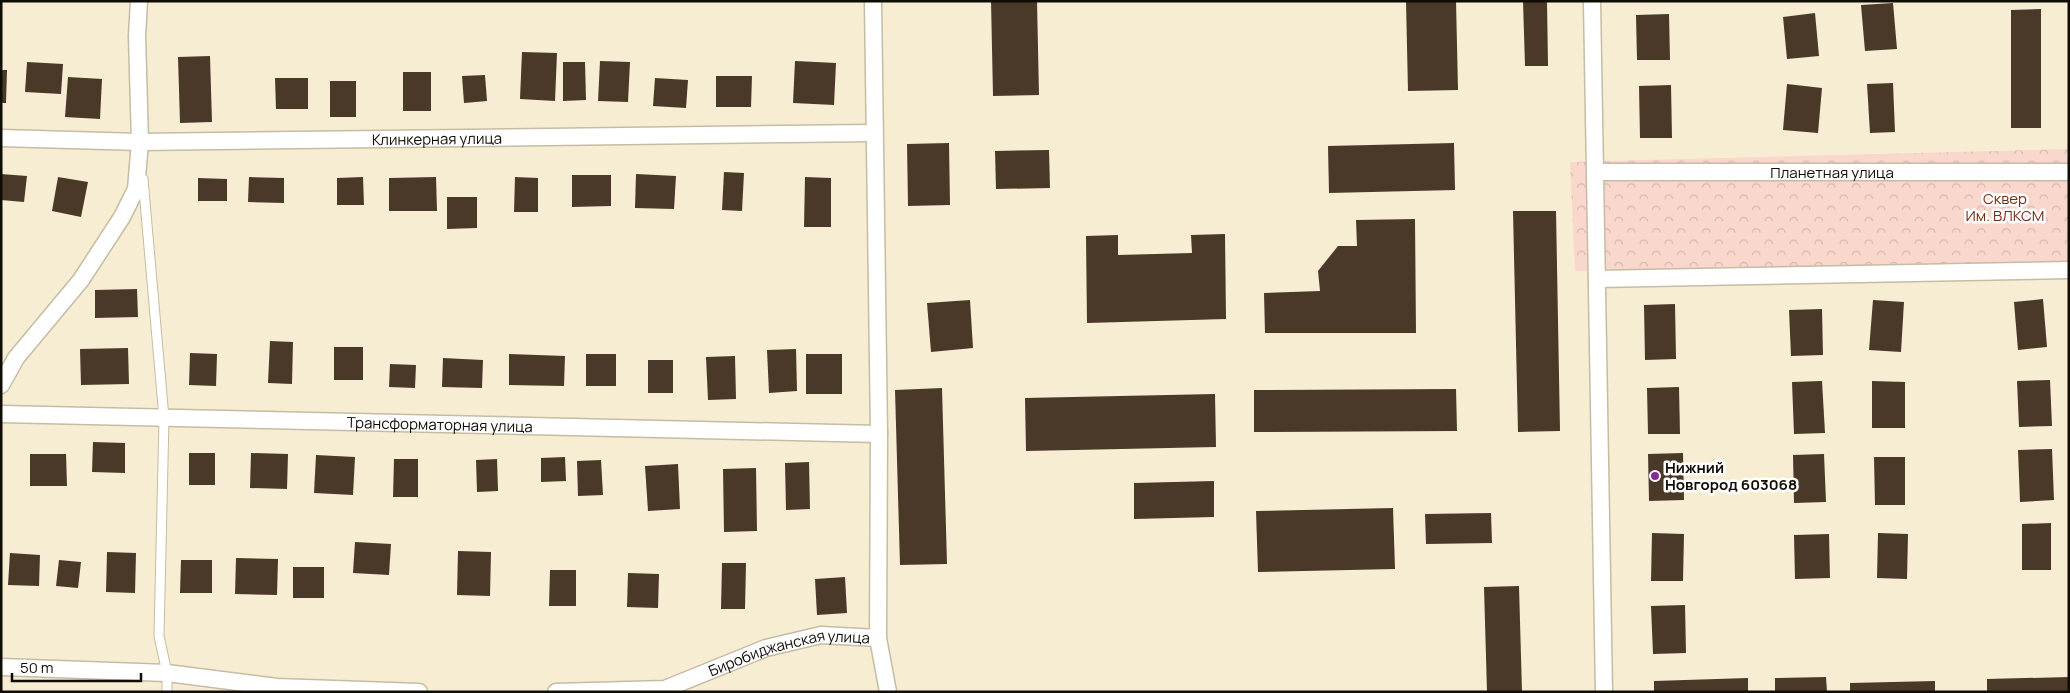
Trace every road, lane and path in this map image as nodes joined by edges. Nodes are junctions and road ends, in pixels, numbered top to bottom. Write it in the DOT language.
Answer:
graph roads {
  1 [pos="139,1"];
  2 [pos="873,1"];
  3 [pos="1592,1"];
  4 [pos="874,132"];
  5 [pos="1,138"];
  6 [pos="140,142"];
  7 [pos="1596,172"];
  8 [pos="2069,172"];
  9 [pos="2069,270"];
  10 [pos="1597,279"];
  11 [pos="1,385"];
  12 [pos="1,414"];
  13 [pos="164,418"];
  14 [pos="879,434"];
  15 [pos="878,638"];
  16 [pos="1,667"];
  17 [pos="167,673"];
  18 [pos="167,692"];
  19 [pos="419,692"];
  20 [pos="556,692"];
  21 [pos="888,692"];
  22 [pos="1604,692"];
  1 -- 6 [label="street"];
  2 -- 4 [label="street"];
  3 -- 7 [label="street"];
  4 -- 6 [label="street, Клинкерная улица"];
  4 -- 14 [label="street"];
  5 -- 6 [label="street, Клинкерная улица"];
  6 -- 11 [label="street"];
  6 -- 13 [label="lane"];
  7 -- 8 [label="street, Планетная улица"];
  7 -- 10 [label="street"];
  9 -- 10 [label="street"];
  10 -- 22 [label="street"];
  12 -- 13 [label="street, Трансформаторная улица"];
  13 -- 14 [label="street, Трансформаторная улица"];
  13 -- 17 [label="lane"];
  14 -- 15 [label="street"];
  15 -- 20 [label="street, Биробиджанская улица"];
  15 -- 21 [label="street"];
  16 -- 17 [label="street"];
  17 -- 18 [label="lane"];
  17 -- 19 [label="street"];
}
